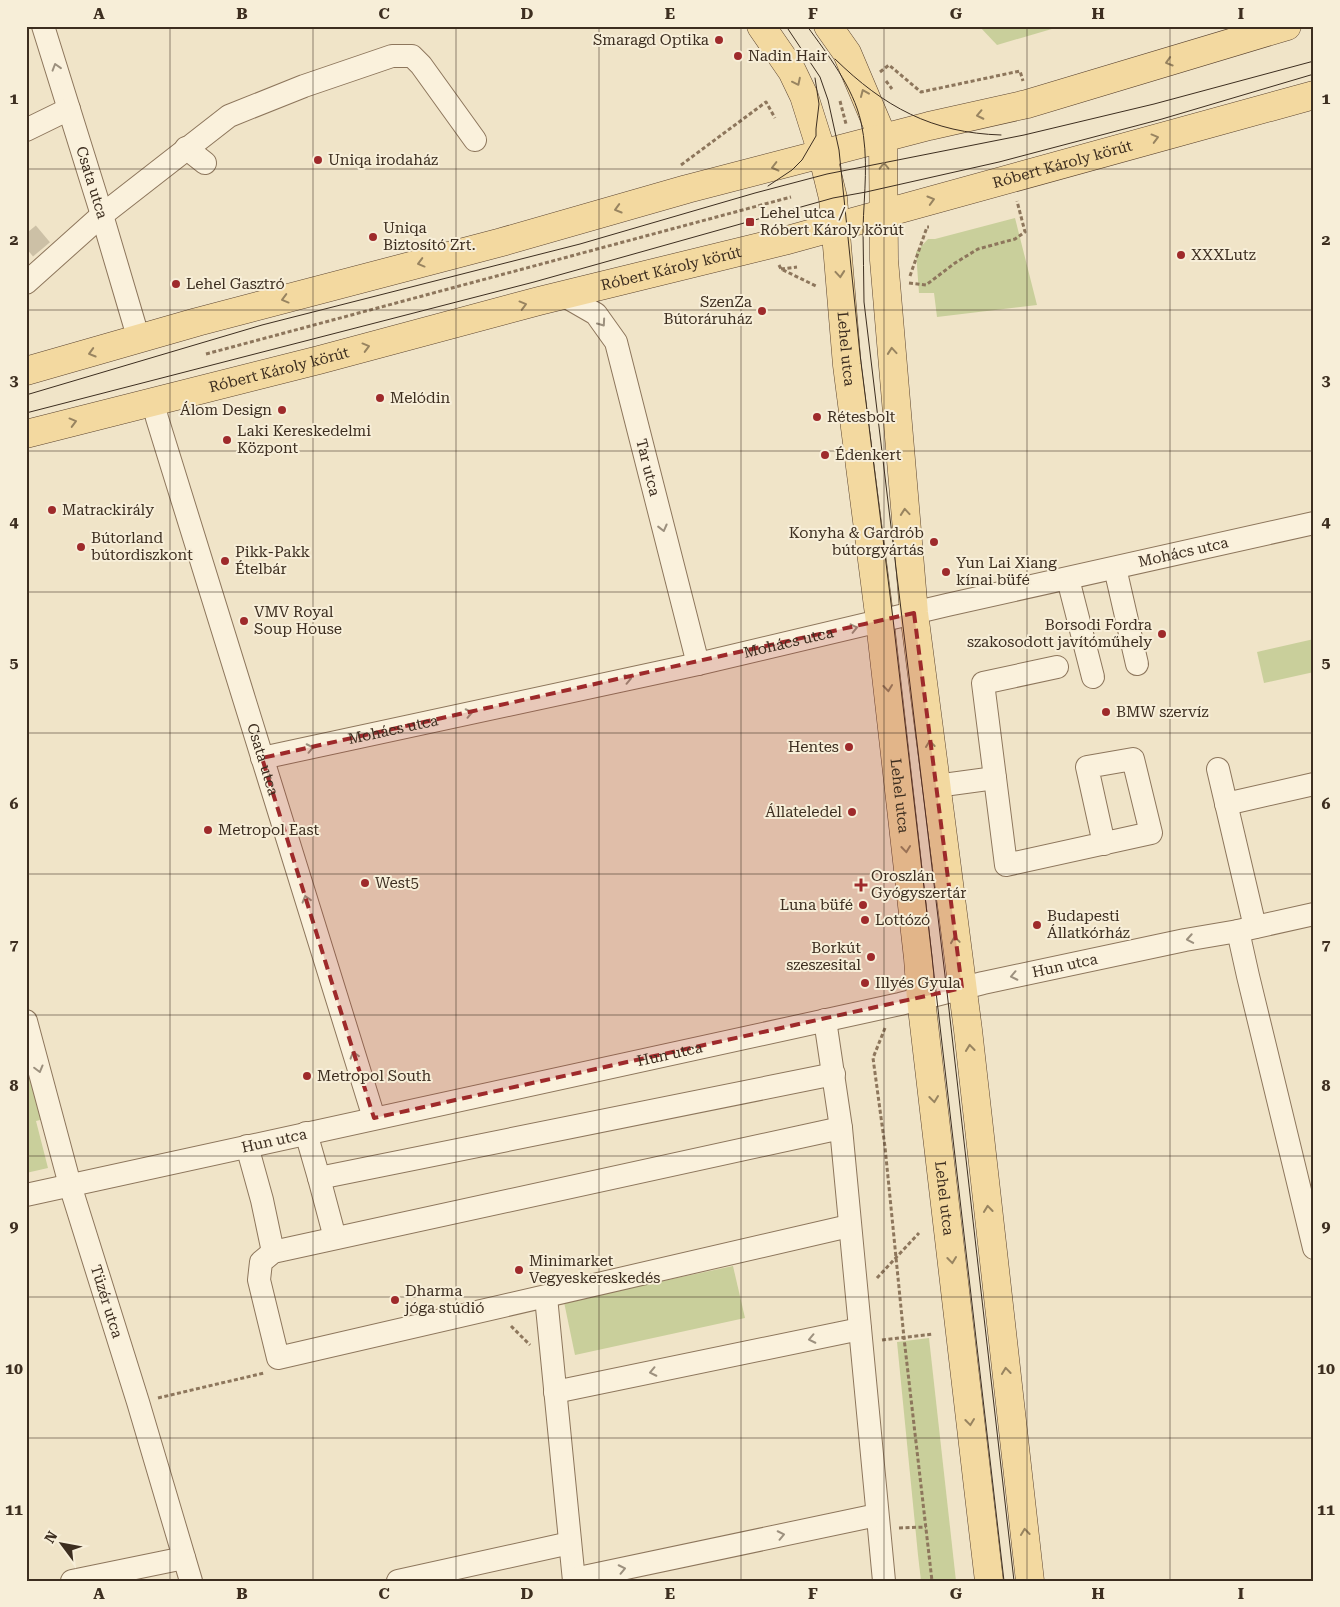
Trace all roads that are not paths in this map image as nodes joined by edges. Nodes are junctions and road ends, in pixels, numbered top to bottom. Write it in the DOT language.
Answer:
graph roads {
  1 [pos="43,26"];
  2 [pos="761,26"];
  3 [pos="828,26"];
  4 [pos="1287,26"];
  5 [pos="1314,95"];
  6 [pos="69,109"];
  7 [pos="26,130"];
  8 [pos="883,138"];
  9 [pos="475,140"];
  10 [pos="186,148"];
  11 [pos="822,153"];
  12 [pos="206,163"];
  13 [pos="885,214"];
  14 [pos="102,215"];
  15 [pos="835,226"];
  16 [pos="26,283"];
  17 [pos="563,295"];
  18 [pos="138,340"];
  19 [pos="26,371"];
  20 [pos="153,401"];
  21 [pos="26,434"];
  22 [pos="1314,523"];
  23 [pos="1115,568"];
  24 [pos="1068,579"];
  25 [pos="914,613"];
  26 [pos="880,622"];
  27 [pos="698,664"];
  28 [pos="1137,664"];
  29 [pos="1057,667"];
  30 [pos="1093,677"];
  31 [pos="262,758"];
  32 [pos="1218,769"];
  33 [pos="995,778"];
  34 [pos="1314,784"];
  35 [pos="936,786"];
  36 [pos="1226,804"];
  37 [pos="1104,844"];
  38 [pos="1314,914"];
  39 [pos="1247,929"];
  40 [pos="962,988"];
  41 [pos="921,998"];
  42 [pos="825,1020"];
  43 [pos="26,1021"];
  44 [pos="834,1074"];
  45 [pos="374,1118"];
  46 [pos="841,1128"];
  47 [pos="306,1133"];
  48 [pos="248,1146"];
  49 [pos="319,1178"];
  50 [pos="70,1185"];
  51 [pos="26,1195"];
  52 [pos="849,1226"];
  53 [pos="335,1238"];
  54 [pos="1314,1248"];
  55 [pos="273,1252"];
  56 [pos="546,1297"];
  57 [pos="861,1336"];
  58 [pos="555,1392"];
  59 [pos="877,1515"];
  60 [pos="570,1543"];
  61 [pos="184,1558"];
  62 [pos="574,1580"];
  63 [pos="72,1581"];
  64 [pos="191,1581"];
  65 [pos="398,1581"];
  66 [pos="884,1581"];
  67 [pos="989,1581"];
  68 [pos="1030,1581"];
  6 -- 1 [label="street, Csata utca, one-way"];
  2 -- 11 [label="main road, Lehel utca, one-way"];
  8 -- 3 [label="main road, one-way"];
  4 -- 8 [label="main road, one-way"];
  13 -- 5 [label="main road, Róbert Károly körút, one-way"];
  6 -- 7 [label="street"];
  6 -- 14 [label="street, Csata utca"];
  8 -- 11 [label="main road"];
  13 -- 8 [label="main road, one-way"];
  9 -- 10 [label="street"];
  10 -- 12 [label="street"];
  10 -- 14 [label="street"];
  11 -- 15 [label="main road, Lehel utca"];
  11 -- 18 [label="main road, one-way"];
  13 -- 15 [label="main road, Róbert Károly körút"];
  25 -- 13 [label="main road, one-way"];
  14 -- 16 [label="street"];
  14 -- 18 [label="street, Csata utca"];
  15 -- 17 [label="main road, Róbert Károly körút"];
  15 -- 26 [label="main road, Lehel utca, one-way"];
  20 -- 17 [label="main road, Róbert Károly körút, one-way"];
  17 -- 27 [label="street, Tar utca, one-way"];
  18 -- 19 [label="main road, one-way"];
  21 -- 20 [label="main road, Róbert Károly körút, one-way"];
  20 -- 31 [label="street, Csata utca"];
  22 -- 23 [label="street, Mohács utca"];
  23 -- 24 [label="street, Mohács utca"];
  23 -- 28 [label="street"];
  24 -- 25 [label="street, Mohács utca"];
  24 -- 30 [label="street"];
  25 -- 26 [label="street, Mohács utca"];
  35 -- 25 [label="main road, one-way"];
  27 -- 26 [label="street, Mohács utca, one-way"];
  26 -- 41 [label="main road, Lehel utca, one-way"];
  31 -- 27 [label="street, Mohács utca, one-way"];
  29 -- 33 [label="street"];
  45 -- 31 [label="street, Csata utca, one-way"];
  32 -- 36 [label="street"];
  33 -- 35 [label="street"];
  33 -- 37 [label="street"];
  34 -- 36 [label="street"];
  40 -- 35 [label="main road, one-way"];
  36 -- 39 [label="street"];
  38 -- 39 [label="street, Hun utca"];
  39 -- 40 [label="street, Hun utca, one-way"];
  39 -- 54 [label="street"];
  40 -- 41 [label="street, Hun utca"];
  68 -- 40 [label="main road, one-way"];
  41 -- 42 [label="street, Hun utca"];
  41 -- 67 [label="main road, Lehel utca, one-way"];
  42 -- 44 [label="street"];
  42 -- 45 [label="street, Hun utca"];
  43 -- 50 [label="street, Tüzér utca, one-way"];
  44 -- 46 [label="street"];
  44 -- 49 [label="street"];
  45 -- 47 [label="street, Hun utca"];
  46 -- 52 [label="street"];
  46 -- 53 [label="street"];
  47 -- 48 [label="street, Hun utca"];
  47 -- 49 [label="street"];
  48 -- 50 [label="street, Hun utca"];
  48 -- 55 [label="street"];
  49 -- 53 [label="street"];
  50 -- 51 [label="street, Hun utca"];
  50 -- 61 [label="street, Tüzér utca"];
  52 -- 56 [label="street"];
  52 -- 57 [label="street"];
  53 -- 55 [label="street"];
  55 -- 56 [label="street"];
  56 -- 58 [label="street"];
  57 -- 58 [label="street, one-way"];
  57 -- 59 [label="street"];
  58 -- 60 [label="street"];
  62 -- 59 [label="street, one-way"];
  59 -- 66 [label="street"];
  60 -- 62 [label="street"];
  60 -- 65 [label="street"];
  61 -- 63 [label="street"];
  61 -- 64 [label="street, Tüzér utca"];
}
